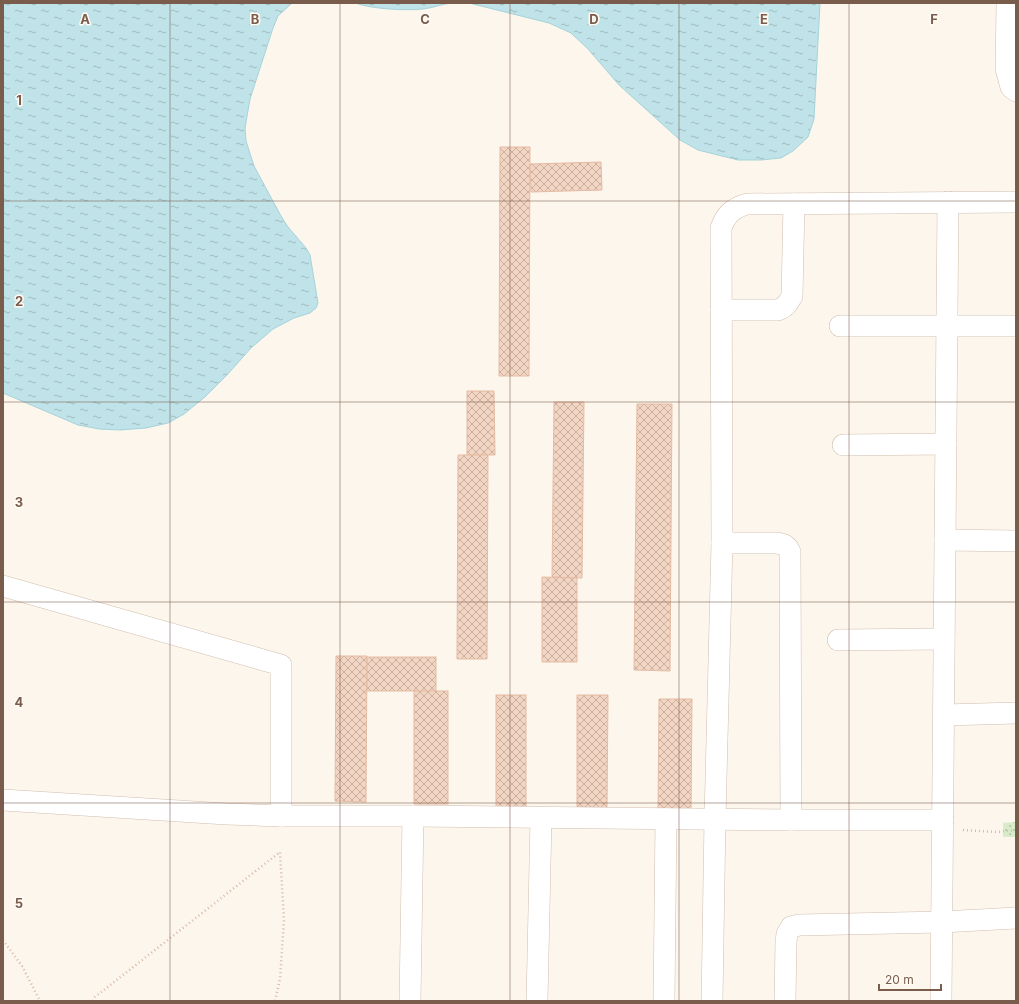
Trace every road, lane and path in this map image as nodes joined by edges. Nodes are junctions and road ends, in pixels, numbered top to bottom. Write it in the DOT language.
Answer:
graph roads {
  1 [pos="1008,3"];
  2 [pos="1016,91"];
  3 [pos="948,202"];
  4 [pos="1016,202"];
  5 [pos="794,204"];
  6 [pos="721,310"];
  7 [pos="840,326"];
  8 [pos="947,326"];
  9 [pos="1016,326"];
  10 [pos="946,444"];
  11 [pos="843,445"];
  12 [pos="945,540"];
  13 [pos="1016,541"];
  14 [pos="722,543"];
  15 [pos="3,586"];
  16 [pos="944,638"];
  17 [pos="838,640"];
  18 [pos="1016,713"];
  19 [pos="944,715"];
  20 [pos="3,800"];
  21 [pos="281,816"];
  22 [pos="413,816"];
  23 [pos="541,818"];
  24 [pos="666,819"];
  25 [pos="715,819"];
  26 [pos="791,820"];
  27 [pos="943,825"];
  28 [pos="1016,830"];
  29 [pos="1016,918"];
  30 [pos="942,922"];
  31 [pos="3,940"];
  32 [pos="40,1001"];
  33 [pos="93,1001"];
  34 [pos="275,1001"];
  35 [pos="410,1001"];
  36 [pos="537,1001"];
  37 [pos="664,1001"];
  38 [pos="712,1001"];
  39 [pos="785,1001"];
  40 [pos="941,1001"];
  1 -- 2 [label="street"];
  3 -- 4 [label="street"];
  3 -- 5 [label="street"];
  3 -- 8 [label="street"];
  5 -- 6 [label="street"];
  5 -- 6 [label="street"];
  6 -- 14 [label="street"];
  7 -- 8 [label="street"];
  8 -- 9 [label="street"];
  8 -- 10 [label="street"];
  10 -- 11 [label="street"];
  10 -- 12 [label="street"];
  12 -- 13 [label="street"];
  12 -- 16 [label="street"];
  14 -- 25 [label="street"];
  14 -- 26 [label="street"];
  15 -- 21 [label="street"];
  16 -- 17 [label="street"];
  16 -- 19 [label="street"];
  18 -- 19 [label="street"];
  19 -- 27 [label="street"];
  20 -- 21 [label="street"];
  21 -- 22 [label="street"];
  22 -- 23 [label="street"];
  22 -- 35 [label="street"];
  23 -- 24 [label="street"];
  23 -- 36 [label="street"];
  24 -- 25 [label="street"];
  24 -- 37 [label="street"];
  25 -- 26 [label="street"];
  25 -- 38 [label="street"];
  26 -- 27 [label="street"];
  27 -- 28 [label="path"];
  27 -- 30 [label="street"];
  29 -- 30 [label="street"];
  30 -- 39 [label="street"];
  30 -- 40 [label="street"];
  31 -- 32 [label="path"];
  33 -- 34 [label="path"];
}
